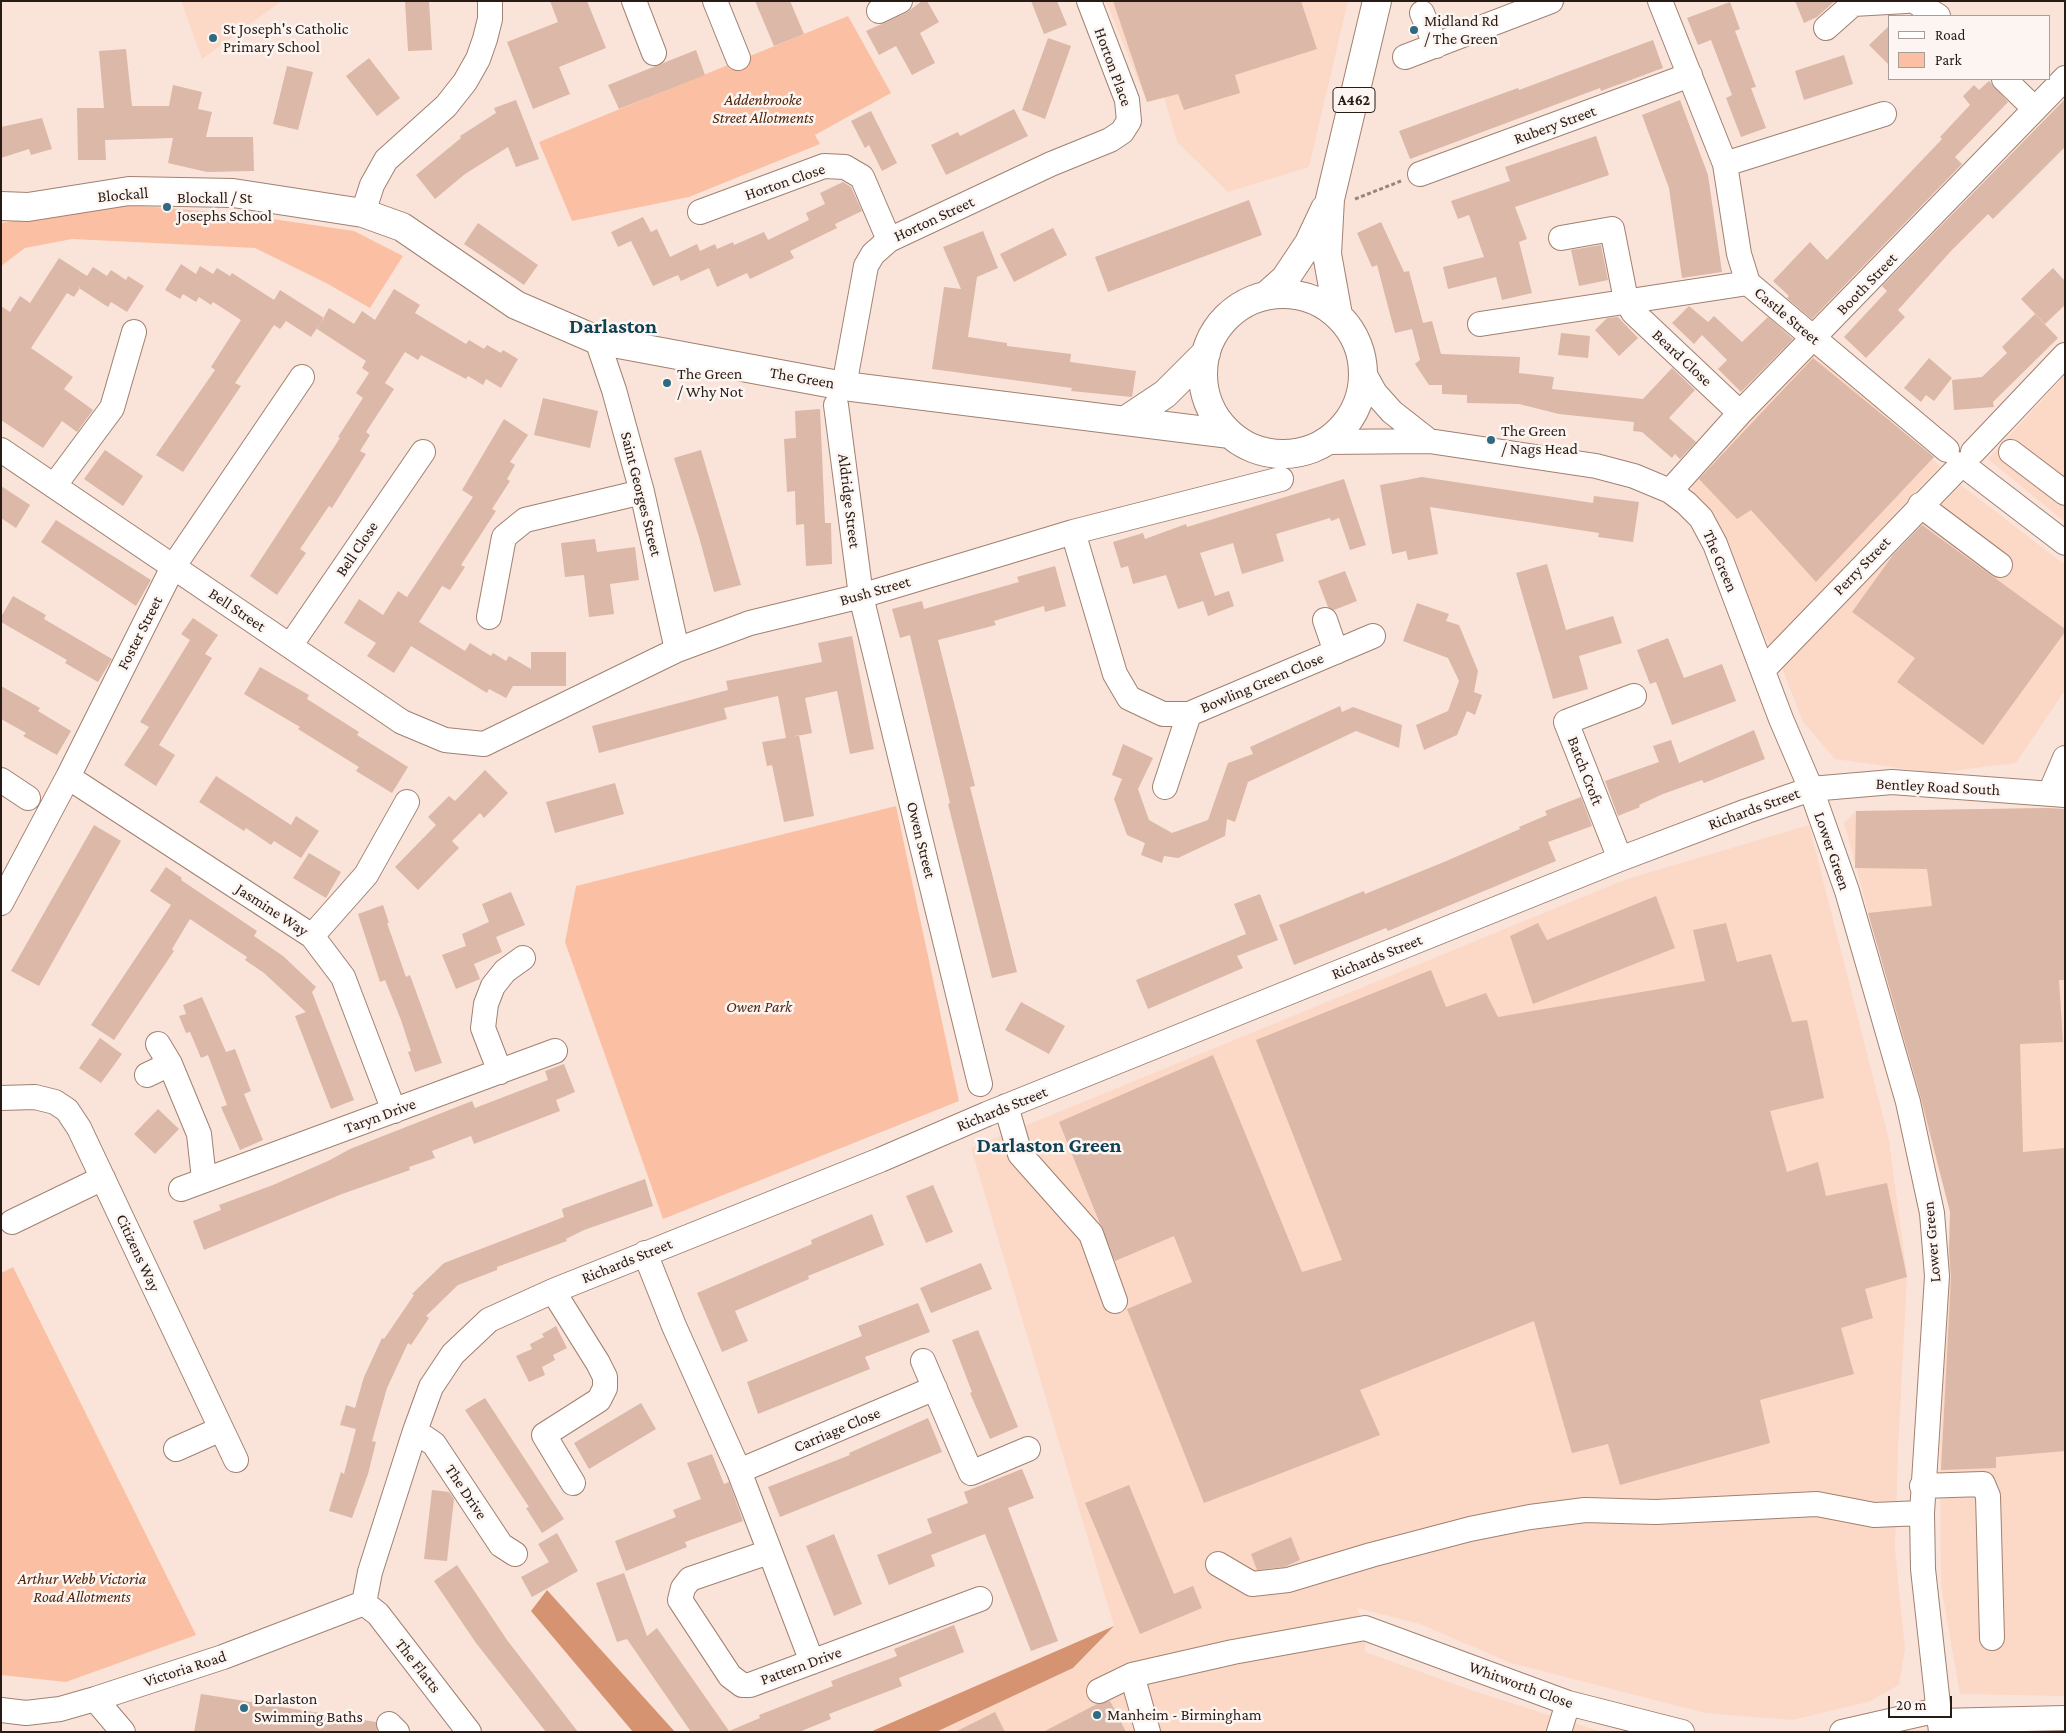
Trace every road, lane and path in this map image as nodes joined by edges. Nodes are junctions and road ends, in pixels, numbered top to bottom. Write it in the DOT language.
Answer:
graph roads {
  1 [pos="490,1"];
  2 [pos="634,1"];
  3 [pos="715,1"];
  4 [pos="900,1"];
  5 [pos="1089,1"];
  6 [pos="1377,1"];
  7 [pos="1551,1"];
  8 [pos="1660,1"];
  9 [pos="1906,1"];
  10 [pos="1914,1"];
  11 [pos="1852,3"];
  12 [pos="879,11"];
  13 [pos="1422,13"];
  14 [pos="1936,15"];
  15 [pos="1826,28"];
  16 [pos="1436,46"];
  17 [pos="654,53"];
  18 [pos="738,58"];
  19 [pos="1405,58"];
  20 [pos="1690,75"];
  21 [pos="2065,78"];
  22 [pos="2005,80"];
  23 [pos="2035,108"];
  24 [pos="1884,114"];
  25 [pos="1122,132"];
  26 [pos="1725,164"];
  27 [pos="1420,174"];
  28 [pos="1330,204"];
  29 [pos="1,206"];
  30 [pos="700,212"];
  31 [pos="363,213"];
  32 [pos="1561,238"];
  33 [pos="888,240"];
  34 [pos="1748,283"];
  35 [pos="1267,295"];
  36 [pos="1626,300"];
  37 [pos="1338,315"];
  38 [pos="1480,324"];
  39 [pos="134,332"];
  40 [pos="1814,339"];
  41 [pos="596,340"];
  42 [pos="1206,353"];
  43 [pos="2065,355"];
  44 [pos="1364,373"];
  45 [pos="302,377"];
  46 [pos="840,396"];
  47 [pos="1740,413"];
  48 [pos="1126,420"];
  49 [pos="1230,434"];
  50 [pos="1429,440"];
  51 [pos="1326,442"];
  52 [pos="1,450"];
  53 [pos="424,452"];
  54 [pos="2011,452"];
  55 [pos="1961,455"];
  56 [pos="1281,479"];
  57 [pos="54,486"];
  58 [pos="1670,491"];
  59 [pos="642,492"];
  60 [pos="2065,493"];
  61 [pos="1920,505"];
  62 [pos="1073,532"];
  63 [pos="2065,543"];
  64 [pos="2000,565"];
  65 [pos="173,567"];
  66 [pos="861,596"];
  67 [pos="489,617"];
  68 [pos="1325,620"];
  69 [pos="1374,636"];
  70 [pos="290,646"];
  71 [pos="678,650"];
  72 [pos="1336,652"];
  73 [pos="1763,670"];
  74 [pos="1634,696"];
  75 [pos="1189,714"];
  76 [pos="484,744"];
  77 [pos="2065,758"];
  78 [pos="68,777"];
  79 [pos="1,780"];
  80 [pos="1165,787"];
  81 [pos="1811,789"];
  82 [pos="2057,794"];
  83 [pos="28,798"];
  84 [pos="407,802"];
  85 [pos="1620,859"];
  86 [pos="1,903"];
  87 [pos="312,936"];
  88 [pos="523,958"];
  89 [pos="158,1044"];
  90 [pos="555,1051"];
  91 [pos="170,1064"];
  92 [pos="500,1072"];
  93 [pos="147,1075"];
  94 [pos="980,1084"];
  95 [pos="1,1098"];
  96 [pos="1006,1106"];
  97 [pos="394,1111"];
  98 [pos="103,1178"];
  99 [pos="204,1179"];
  100 [pos="181,1188"];
  101 [pos="12,1222"];
  102 [pos="645,1253"];
  103 [pos="553,1291"];
  104 [pos="1114,1301"];
  105 [pos="923,1361"];
  106 [pos="935,1388"];
  107 [pos="221,1429"];
  108 [pos="415,1431"];
  109 [pos="176,1449"];
  110 [pos="1028,1449"];
  111 [pos="236,1460"];
  112 [pos="739,1471"];
  113 [pos="573,1483"];
  114 [pos="1922,1486"];
  115 [pos="1922,1513"];
  116 [pos="769,1552"];
  117 [pos="515,1554"];
  118 [pos="1218,1564"];
  119 [pos="980,1599"];
  120 [pos="364,1603"];
  121 [pos="1992,1638"];
  122 [pos="812,1662"];
  123 [pos="1132,1675"];
  124 [pos="1099,1691"];
  125 [pos="95,1699"];
  126 [pos="1568,1703"];
  127 [pos="1,1710"];
  128 [pos="2065,1718"];
  129 [pos="1939,1721"];
  130 [pos="123,1732"];
  131 [pos="468,1732"];
  132 [pos="1148,1732"];
  133 [pos="1559,1732"];
  134 [pos="1682,1732"];
  135 [pos="1842,1732"];
  1 -- 31 [label="street"];
  2 -- 17 [label="street"];
  3 -- 18 [label="street"];
  4 -- 12 [label="street"];
  5 -- 25 [label="street, Horton Place"];
  6 -- 28 [label="main road, A462"];
  7 -- 16 [label="street"];
  8 -- 20 [label="street, Castle Street"];
  9 -- 11 [label="street"];
  10 -- 14 [label="street"];
  11 -- 15 [label="street"];
  13 -- 16 [label="street"];
  16 -- 19 [label="street"];
  20 -- 26 [label="street, Castle Street"];
  20 -- 27 [label="street, Rubery Street"];
  21 -- 23 [label="street, Booth Street"];
  22 -- 23 [label="street"];
  23 -- 40 [label="street, Booth Street"];
  24 -- 26 [label="street"];
  25 -- 33 [label="street, Horton Street"];
  26 -- 34 [label="street, Castle Street"];
  27 -- 28 [label="path"];
  28 -- 35 [label="main road, A462"];
  28 -- 37 [label="main road, A462"];
  29 -- 31 [label="main road, Blockall"];
  30 -- 33 [label="street, Horton Close"];
  31 -- 41 [label="main road, The Green"];
  32 -- 36 [label="street"];
  33 -- 46 [label="street, Horton Street"];
  34 -- 36 [label="street"];
  34 -- 40 [label="street, Castle Street"];
  35 -- 37 [label="main road"];
  35 -- 42 [label="main road"];
  36 -- 38 [label="street"];
  36 -- 47 [label="street, Beard Close"];
  37 -- 44 [label="main road"];
  39 -- 57 [label="street"];
  40 -- 47 [label="street, Booth Street"];
  40 -- 55 [label="street, Castle Street"];
  41 -- 46 [label="main road, The Green"];
  41 -- 59 [label="street, Saint Georges Street"];
  42 -- 48 [label="main road"];
  42 -- 49 [label="main road"];
  43 -- 55 [label="street, Perry Street"];
  44 -- 50 [label="street, The Green"];
  44 -- 51 [label="main road"];
  45 -- 65 [label="street, Foster Street"];
  46 -- 48 [label="main road, The Green"];
  46 -- 66 [label="street, Aldridge Street"];
  47 -- 58 [label="street, Booth Street"];
  48 -- 49 [label="main road, The Green"];
  49 -- 51 [label="main road"];
  50 -- 51 [label="street, The Green"];
  50 -- 58 [label="street, The Green"];
  52 -- 57 [label="street, Bell Street"];
  53 -- 70 [label="street, Bell Close"];
  54 -- 60 [label="street"];
  55 -- 61 [label="street, Perry Street"];
  55 -- 63 [label="street, Castle Street"];
  56 -- 62 [label="street, Bush Street"];
  57 -- 65 [label="street, Bell Street"];
  58 -- 73 [label="street, The Green"];
  59 -- 67 [label="street"];
  59 -- 71 [label="street, Saint Georges Street"];
  61 -- 64 [label="street"];
  61 -- 73 [label="street, Perry Street"];
  62 -- 66 [label="street, Bush Street"];
  62 -- 75 [label="street, Bowling Green Close"];
  65 -- 70 [label="street, Bell Street"];
  65 -- 78 [label="street, Foster Street"];
  66 -- 71 [label="street, Bush Street"];
  66 -- 94 [label="street, Owen Street"];
  68 -- 72 [label="street, Bowling Green Close"];
  69 -- 72 [label="street, Bowling Green Close"];
  70 -- 76 [label="street, Bell Street"];
  71 -- 76 [label="street, Bush Street"];
  72 -- 75 [label="street, Bowling Green Close"];
  73 -- 81 [label="street, The Green"];
  74 -- 85 [label="street, Batch Croft"];
  75 -- 80 [label="street"];
  77 -- 82 [label="street"];
  78 -- 86 [label="street, Foster Street"];
  78 -- 87 [label="street, Jasmine Way"];
  79 -- 83 [label="street"];
  81 -- 82 [label="street, Bentley Road South"];
  81 -- 85 [label="street, Richards Street"];
  81 -- 114 [label="street, Lower Green"];
  84 -- 87 [label="street"];
  85 -- 96 [label="street, Richards Street"];
  87 -- 97 [label="street, Jasmine Way"];
  88 -- 92 [label="street"];
  89 -- 91 [label="street"];
  90 -- 92 [label="street, Taryn Drive"];
  91 -- 93 [label="street"];
  91 -- 99 [label="street"];
  92 -- 97 [label="street, Taryn Drive"];
  95 -- 98 [label="street, Citizens Way"];
  96 -- 102 [label="street, Richards Street"];
  96 -- 104 [label="street"];
  97 -- 99 [label="street, Taryn Drive"];
  98 -- 101 [label="street"];
  98 -- 107 [label="street, Citizens Way"];
  99 -- 100 [label="street, Taryn Drive"];
  102 -- 103 [label="street, Richards Street"];
  102 -- 112 [label="street"];
  103 -- 108 [label="street, Richards Street"];
  103 -- 113 [label="street"];
  105 -- 106 [label="street"];
  106 -- 110 [label="street"];
  106 -- 112 [label="street, Carriage Close"];
  107 -- 109 [label="street"];
  107 -- 111 [label="street, Citizens Way"];
  108 -- 117 [label="street, The Drive"];
  108 -- 120 [label="street, Richards Street"];
  112 -- 116 [label="street"];
  114 -- 115 [label="street, Lower Green"];
  114 -- 121 [label="street"];
  115 -- 118 [label="street"];
  115 -- 129 [label="street, Lower Green"];
  116 -- 122 [label="street"];
  116 -- 122 [label="street, Pattern Drive"];
  119 -- 122 [label="street, Pattern Drive"];
  120 -- 125 [label="street, Victoria Road"];
  120 -- 131 [label="street, The Flatts"];
  123 -- 124 [label="street"];
  123 -- 126 [label="street, Whitworth Close"];
  123 -- 132 [label="street"];
  125 -- 127 [label="street, Victoria Road"];
  125 -- 130 [label="street"];
  126 -- 133 [label="street"];
  126 -- 134 [label="street, Whitworth Close"];
  128 -- 129 [label="street"];
  129 -- 135 [label="street"];
}
